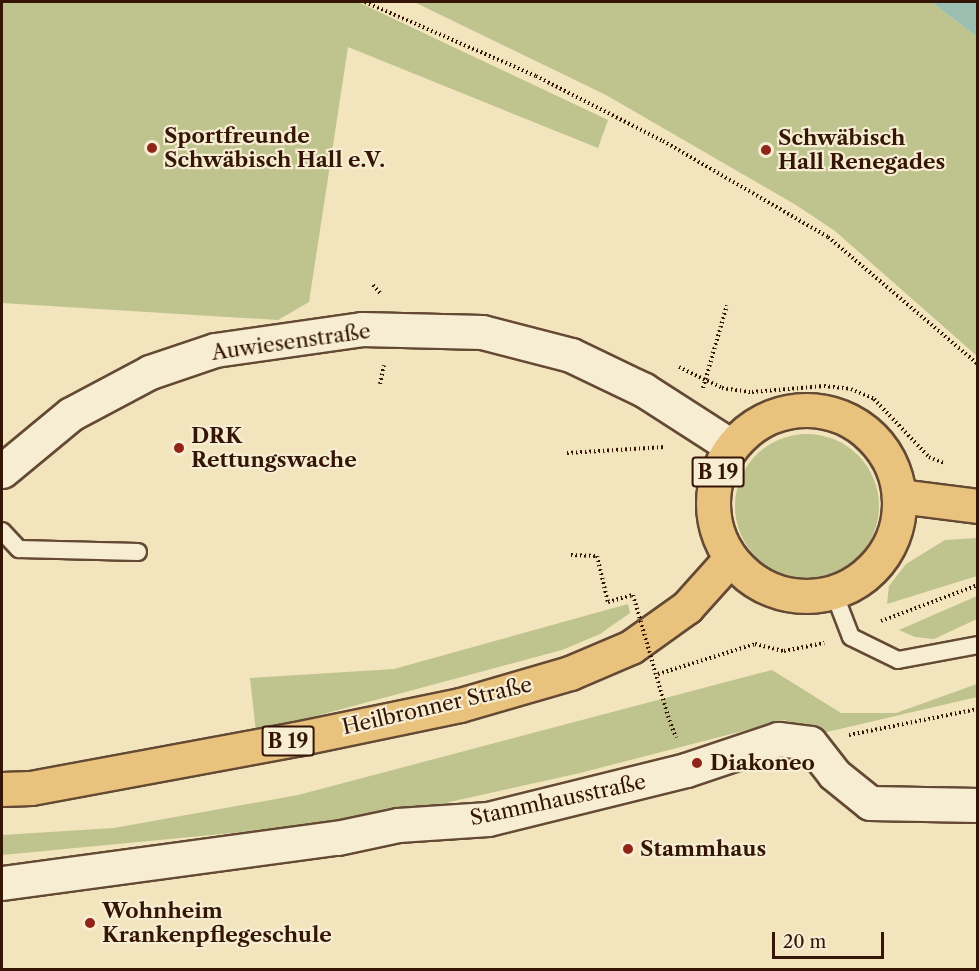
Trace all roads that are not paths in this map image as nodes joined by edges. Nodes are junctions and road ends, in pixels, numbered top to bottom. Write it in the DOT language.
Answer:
graph roads {
  1 [pos="731,446"];
  2 [pos="2,471"];
  3 [pos="900,496"];
  4 [pos="978,506"];
  5 [pos="2,531"];
  6 [pos="138,552"];
  7 [pos="730,560"];
  8 [pos="834,593"];
  9 [pos="978,645"];
  10 [pos="2,789"];
  11 [pos="978,805"];
  12 [pos="2,883"];
  1 -- 2 [label="street, Auwiesenstraße"];
  1 -- 3 [label="main road, B 19"];
  1 -- 7 [label="main road, B 19"];
  3 -- 4 [label="main road"];
  3 -- 8 [label="main road, B 19"];
  5 -- 6 [label="lane"];
  7 -- 8 [label="main road, B 19"];
  7 -- 10 [label="main road, Heilbronner Straße / B 19"];
  8 -- 9 [label="lane"];
  11 -- 12 [label="street, Stammhausstraße"];
}
